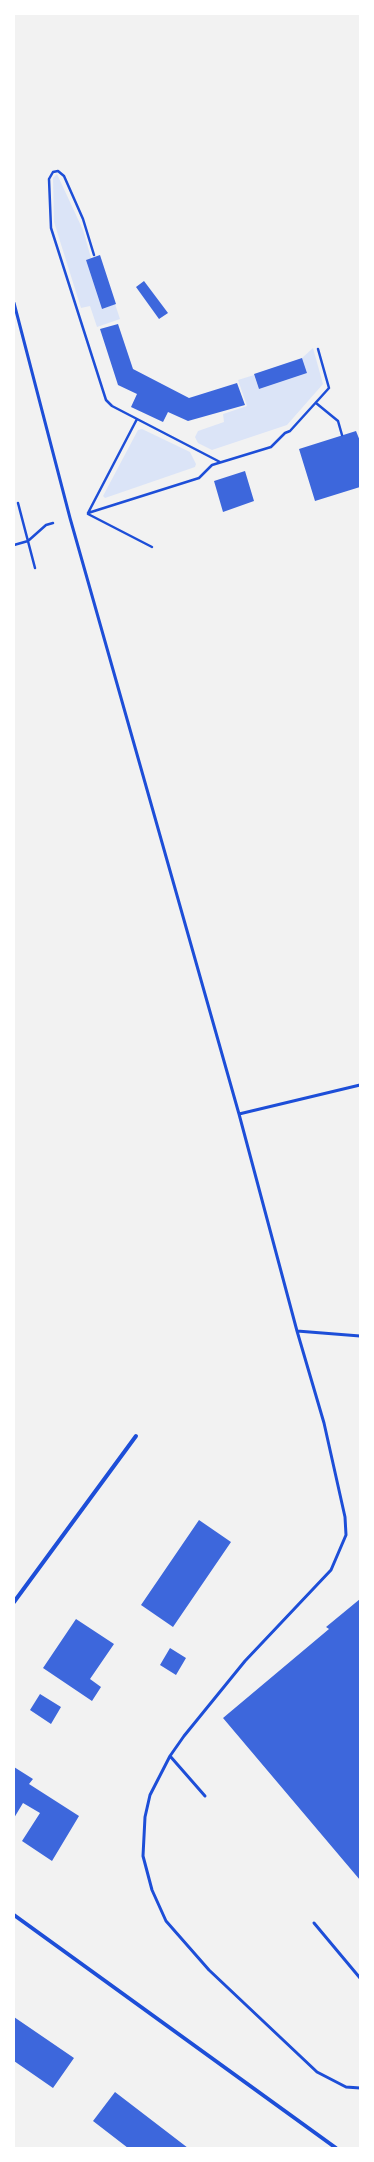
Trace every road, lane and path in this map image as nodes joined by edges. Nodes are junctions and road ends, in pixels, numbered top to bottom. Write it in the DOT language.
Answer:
graph roads {
  1 [pos="94,255"];
  2 [pos="14,303"];
  3 [pos="318,349"];
  4 [pos="316,403"];
  5 [pos="137,419"];
  6 [pos="342,436"];
  7 [pos="220,462"];
  8 [pos="18,503"];
  9 [pos="88,514"];
  10 [pos="53,523"];
  11 [pos="28,541"];
  12 [pos="14,545"];
  13 [pos="152,547"];
  14 [pos="35,568"];
  15 [pos="360,1085"];
  16 [pos="239,1114"];
  17 [pos="297,1331"];
  18 [pos="360,1336"];
  19 [pos="136,1436"];
  20 [pos="14,1602"];
  21 [pos="170,1756"];
  22 [pos="205,1796"];
  23 [pos="14,1915"];
  24 [pos="314,1923"];
  25 [pos="360,1978"];
  26 [pos="360,2088"];
  27 [pos="336,2148"];
  1 -- 5 [label="path"];
  2 -- 16 [label="lane"];
  3 -- 4 [label="path"];
  4 -- 6 [label="path"];
  4 -- 7 [label="path"];
  5 -- 7 [label="path"];
  5 -- 9 [label="path"];
  7 -- 9 [label="path"];
  8 -- 11 [label="path"];
  9 -- 13 [label="path"];
  10 -- 11 [label="path"];
  11 -- 12 [label="path"];
  11 -- 14 [label="path"];
  15 -- 16 [label="lane"];
  16 -- 17 [label="lane"];
  17 -- 18 [label="lane"];
  17 -- 21 [label="lane"];
  19 -- 20 [label="street"];
  21 -- 22 [label="lane"];
  21 -- 26 [label="lane"];
  23 -- 27 [label="street"];
  24 -- 25 [label="lane"];
}
